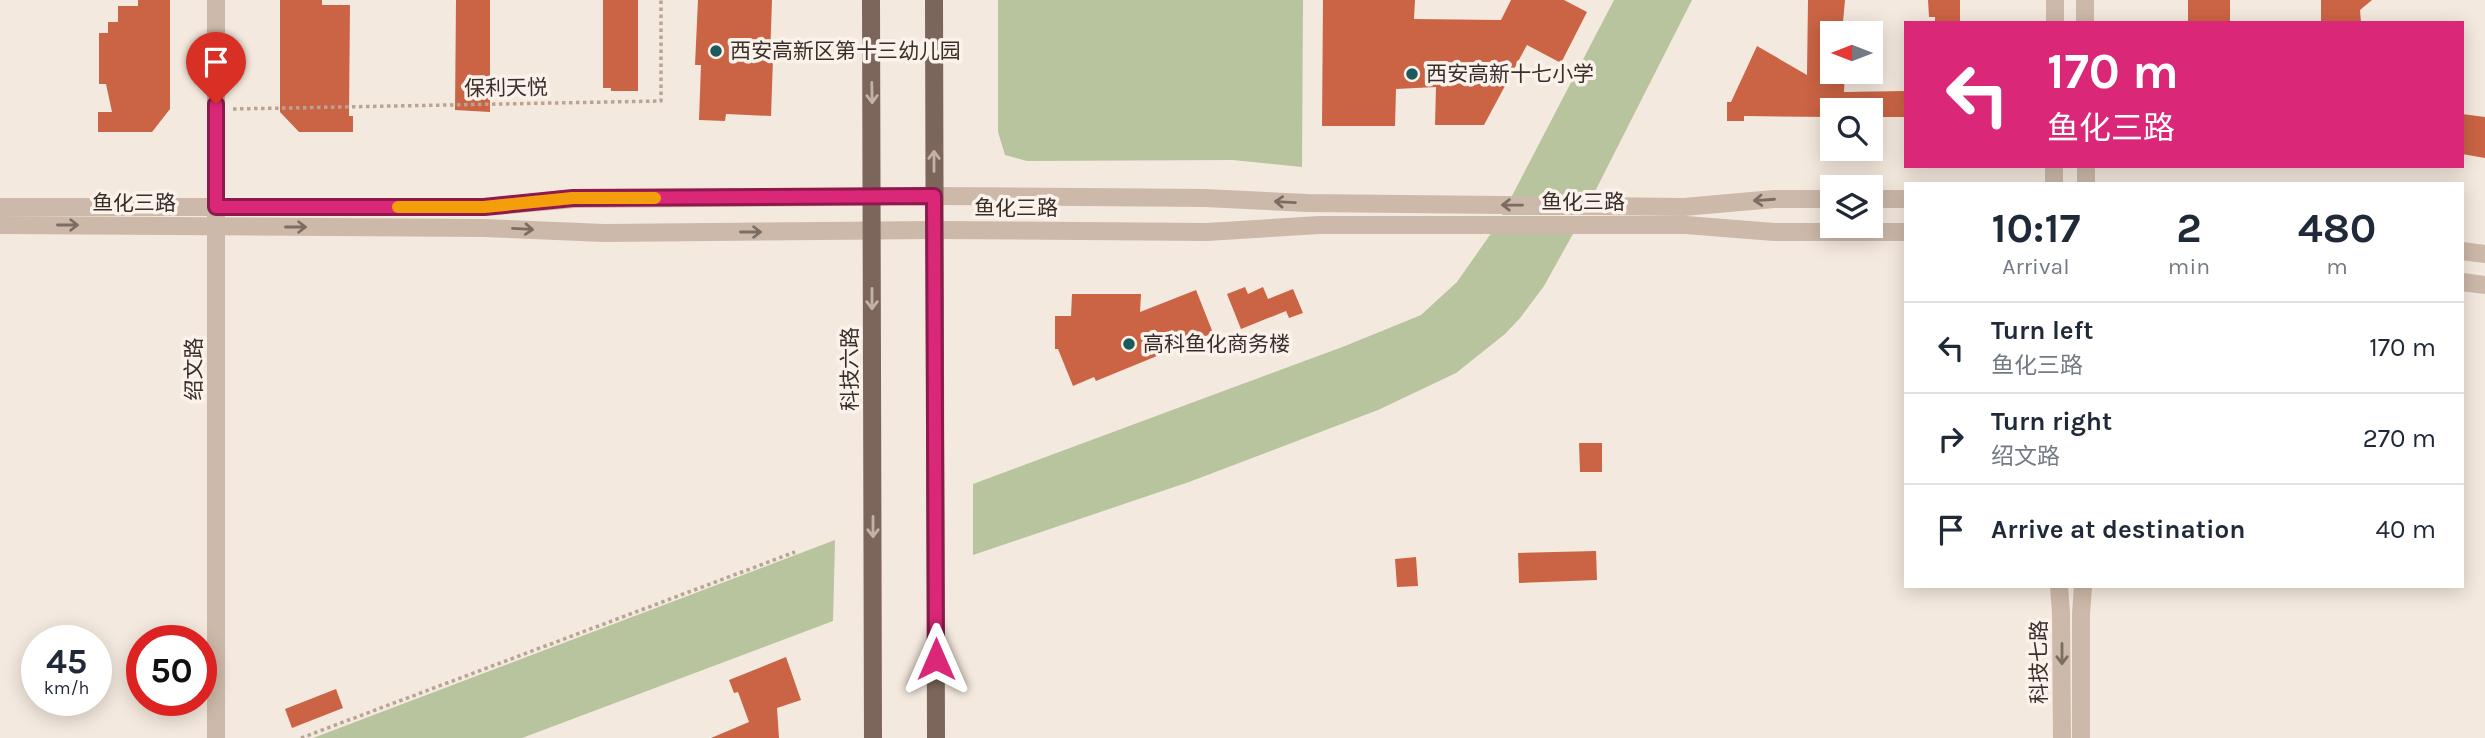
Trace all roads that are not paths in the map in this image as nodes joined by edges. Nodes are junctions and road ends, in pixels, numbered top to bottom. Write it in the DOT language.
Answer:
graph roads {
  1 [pos="216,0"];
  2 [pos="871,0"];
  3 [pos="934,0"];
  4 [pos="2055,0"];
  5 [pos="2085,0"];
  6 [pos="2055,21"];
  7 [pos="2085,21"];
  8 [pos="934,196"];
  9 [pos="872,198"];
  10 [pos="1820,199"];
  11 [pos="1883,199"];
  12 [pos="1904,200"];
  13 [pos="0,207"];
  14 [pos="216,207"];
  15 [pos="0,225"];
  16 [pos="216,226"];
  17 [pos="934,230"];
  18 [pos="872,231"];
  19 [pos="1904,232"];
  20 [pos="2464,251"];
  21 [pos="2485,254"];
  22 [pos="2464,282"];
  23 [pos="2485,285"];
  24 [pos="2059,588"];
  25 [pos="2083,588"];
  26 [pos="216,738"];
  27 [pos="873,738"];
  28 [pos="936,738"];
  29 [pos="2062,738"];
  30 [pos="2081,738"];
  1 -- 14 [label="street, 绍文路"];
  2 -- 9 [label="main road, 科技六路, one-way"];
  8 -- 3 [label="main road, one-way"];
  4 -- 6 [label="street"];
  5 -- 7 [label="street"];
  8 -- 9 [label="street, 鱼化三路"];
  10 -- 8 [label="street, 鱼化三路, one-way"];
  8 -- 17 [label="main road"];
  9 -- 14 [label="street, 鱼化三路"];
  9 -- 18 [label="main road, 科技六路"];
  11 -- 12 [label="street"];
  13 -- 14 [label="street, 鱼化三路"];
  14 -- 16 [label="street, 绍文路"];
  15 -- 16 [label="street, 鱼化三路, one-way"];
  16 -- 18 [label="street, 鱼化三路, one-way"];
  16 -- 26 [label="street, 绍文路"];
  17 -- 18 [label="street, 鱼化三路"];
  17 -- 19 [label="street, 鱼化三路"];
  17 -- 28 [label="main road"];
  18 -- 27 [label="main road, 科技六路, one-way"];
  20 -- 21 [label="street"];
  22 -- 23 [label="street"];
  24 -- 29 [label="street, 科技七路, one-way"];
  25 -- 30 [label="street, 科技七路"];
}
